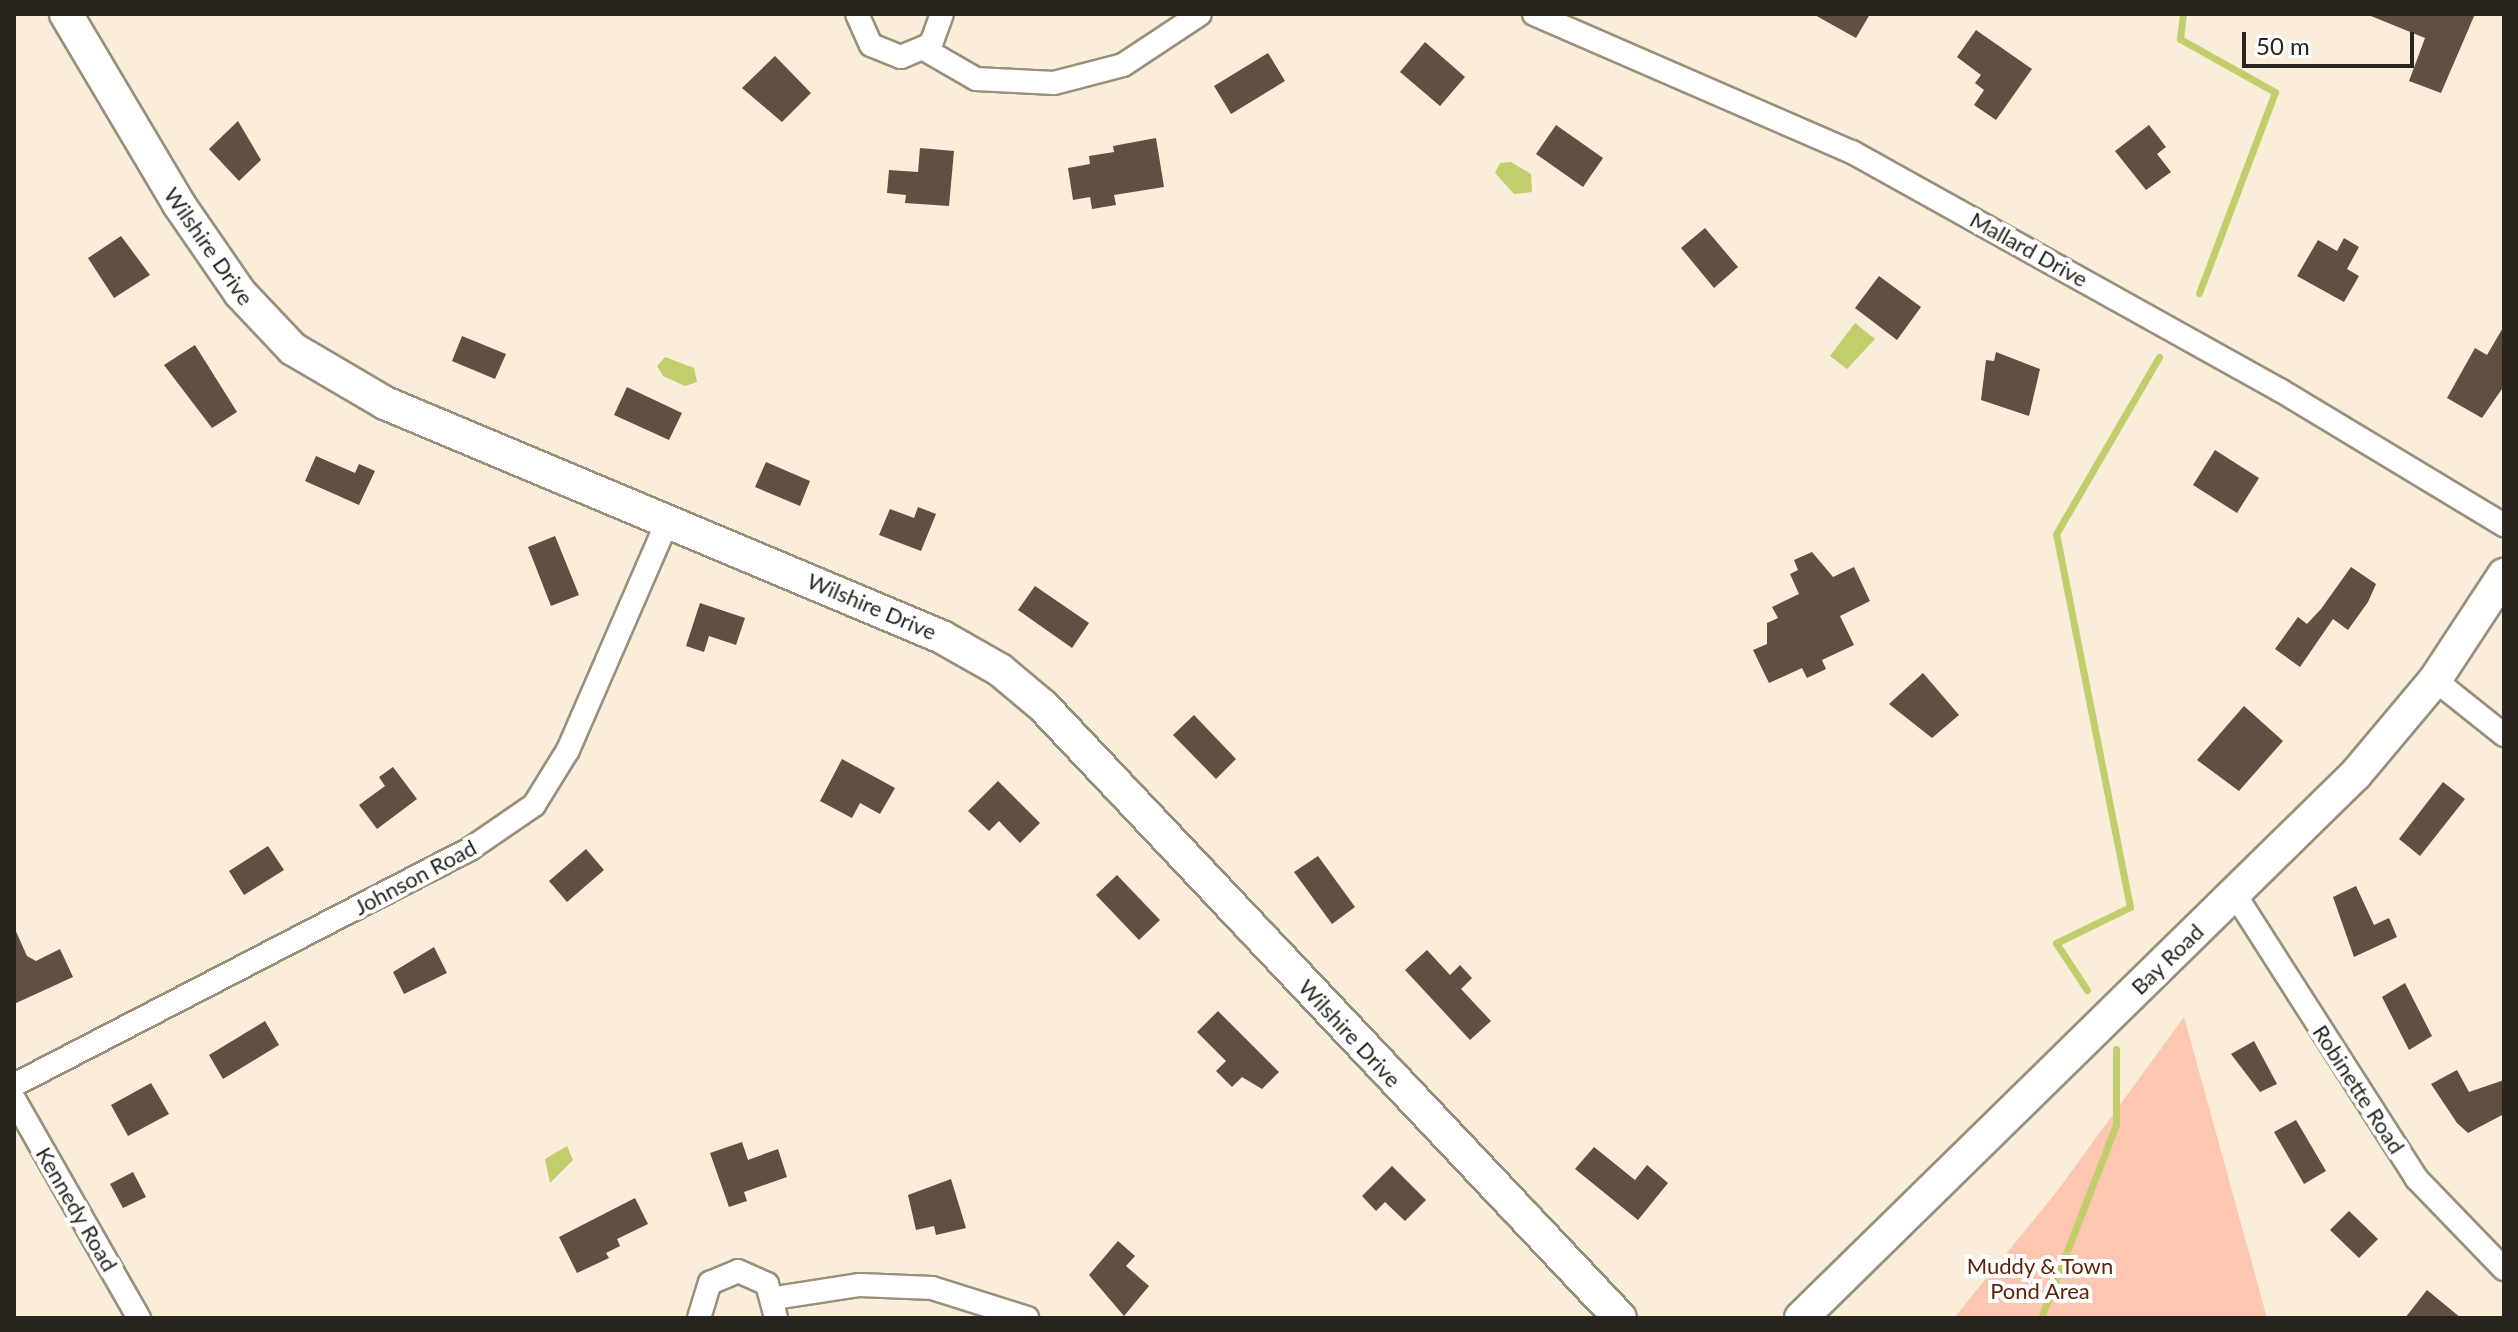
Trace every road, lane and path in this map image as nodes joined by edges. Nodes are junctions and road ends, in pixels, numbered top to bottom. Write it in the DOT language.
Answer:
graph roads {
  1 [pos="66,14"];
  2 [pos="857,14"];
  3 [pos="942,14"];
  4 [pos="1200,14"];
  5 [pos="1534,14"];
  6 [pos="924,49"];
  7 [pos="667,522"];
  8 [pos="2504,525"];
  9 [pos="2504,575"];
  10 [pos="2435,680"];
  11 [pos="2504,735"];
  12 [pos="2234,893"];
  13 [pos="14,1085"];
  14 [pos="14,1099"];
  15 [pos="2504,1269"];
  16 [pos="775,1308"];
  17 [pos="139,1318"];
  18 [pos="699,1318"];
  19 [pos="1027,1318"];
  20 [pos="1620,1318"];
  21 [pos="1801,1318"];
  1 -- 7 [label="street, Wilshire Drive"];
  2 -- 6 [label="street"];
  3 -- 6 [label="street"];
  4 -- 6 [label="street"];
  5 -- 8 [label="street, Mallard Drive"];
  7 -- 13 [label="street, Johnson Road"];
  7 -- 20 [label="street, Wilshire Drive"];
  9 -- 10 [label="street, Bay Road"];
  10 -- 11 [label="street"];
  10 -- 12 [label="street, Bay Road"];
  12 -- 15 [label="street, Robinette Road"];
  12 -- 21 [label="street, Bay Road"];
  14 -- 17 [label="street, Kennedy Road"];
  16 -- 18 [label="street"];
  16 -- 19 [label="street"];
}
